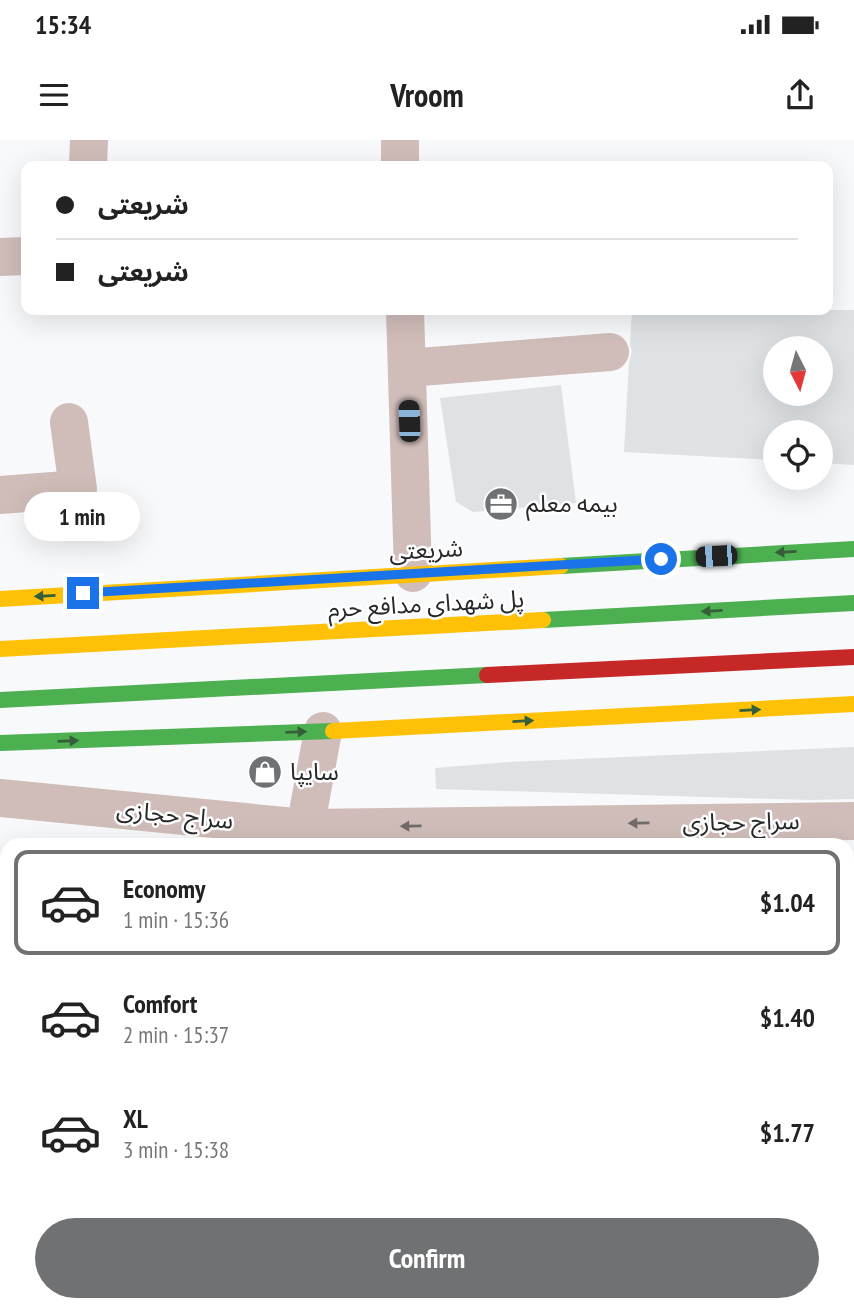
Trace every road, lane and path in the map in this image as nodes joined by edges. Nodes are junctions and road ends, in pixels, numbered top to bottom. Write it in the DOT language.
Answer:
graph roads {
  1 [pos="89,140"];
  2 [pos="400,140"];
  3 [pos="88,161"];
  4 [pos="400,161"];
  5 [pos="21,256"];
  6 [pos="0,257"];
  7 [pos="405,315"];
  8 [pos="610,352"];
  9 [pos="407,368"];
  10 [pos="69,422"];
  11 [pos="0,495"];
  12 [pos="854,548"];
  13 [pos="414,573"];
  14 [pos="0,598"];
  15 [pos="854,603"];
  16 [pos="0,649"];
  17 [pos="854,657"];
  18 [pos="0,700"];
  19 [pos="854,704"];
  20 [pos="323,731"];
  21 [pos="0,743"];
  22 [pos="0,798"];
  23 [pos="854,821"];
  24 [pos="304,836"];
  1 -- 3 [label="street"];
  2 -- 4 [label="street"];
  5 -- 6 [label="street"];
  7 -- 9 [label="street"];
  8 -- 9 [label="street"];
  9 -- 13 [label="street"];
  10 -- 11 [label="street"];
  12 -- 13 [label="main road, شریعتی, one-way"];
  13 -- 14 [label="main road, شریعتی, one-way"];
  15 -- 16 [label="main road, پل شهدای مدافع حرم, one-way"];
  17 -- 18 [label="main road"];
  20 -- 19 [label="main road, one-way"];
  21 -- 20 [label="main road, one-way"];
  20 -- 24 [label="street"];
  22 -- 24 [label="street, سراج حجازی"];
  23 -- 24 [label="street, سراج حجازی, one-way"];
}
